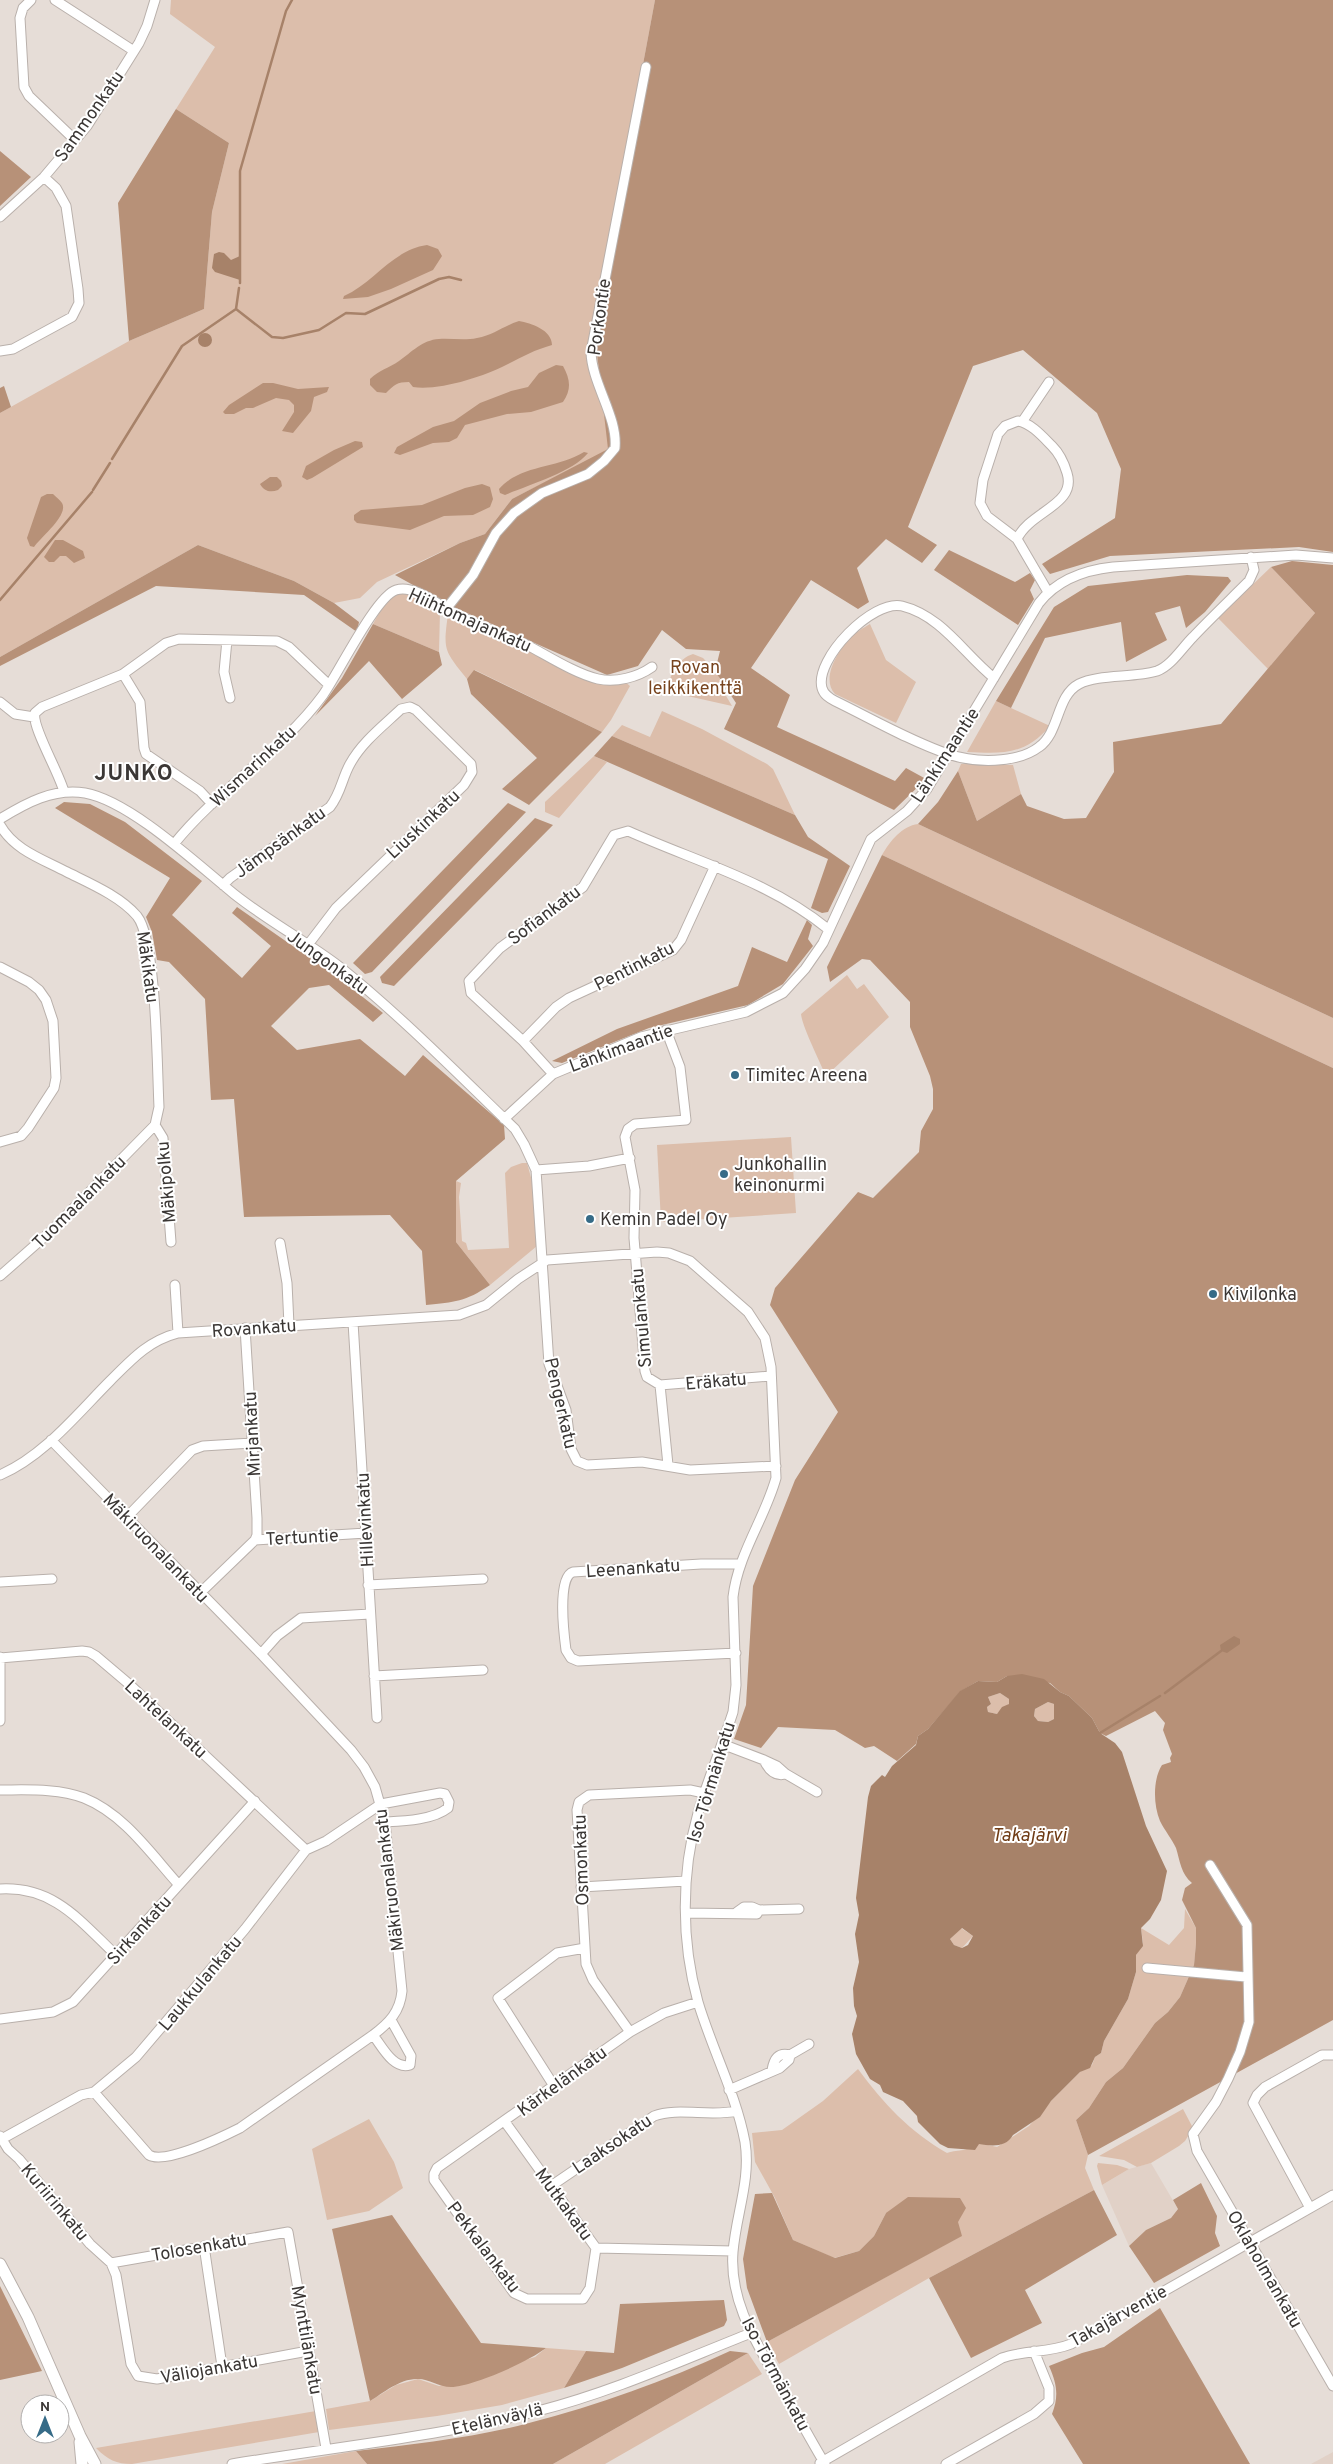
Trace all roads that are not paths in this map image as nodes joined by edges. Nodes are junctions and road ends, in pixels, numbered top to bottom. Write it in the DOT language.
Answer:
graph roads {
  1 [pos="31,0"];
  2 [pos="55,0"];
  3 [pos="155,0"];
  4 [pos="134,51"];
  5 [pos="646,67"];
  6 [pos="75,140"];
  7 [pos="44,177"];
  8 [pos="0,218"];
  9 [pos="0,351"];
  10 [pos="1049,382"];
  11 [pos="1022,422"];
  12 [pos="1017,539"];
  13 [pos="1252,557"];
  14 [pos="1333,558"];
  15 [pos="1048,592"];
  16 [pos="446,609"];
  17 [pos="227,640"];
  18 [pos="652,667"];
  19 [pos="124,674"];
  20 [pos="994,678"];
  21 [pos="329,685"];
  22 [pos="230,698"];
  23 [pos="0,702"];
  24 [pos="407,707"];
  25 [pos="34,718"];
  26 [pos="948,754"];
  27 [pos="64,792"];
  28 [pos="212,804"];
  29 [pos="0,819"];
  30 [pos="0,825"];
  31 [pos="174,844"];
  32 [pos="715,866"];
  33 [pos="224,885"];
  34 [pos="828,929"];
  35 [pos="307,946"];
  36 [pos="0,967"];
  37 [pos="666,1030"];
  38 [pos="523,1041"];
  39 [pos="553,1074"];
  40 [pos="504,1119"];
  41 [pos="155,1125"];
  42 [pos="0,1142"];
  43 [pos="630,1158"];
  44 [pos="536,1170"];
  45 [pos="171,1242"];
  46 [pos="280,1243"];
  47 [pos="635,1252"];
  48 [pos="543,1262"];
  49 [pos="0,1276"];
  50 [pos="174,1285"];
  51 [pos="353,1322"];
  52 [pos="289,1326"];
  53 [pos="245,1328"];
  54 [pos="178,1334"];
  55 [pos="771,1376"];
  56 [pos="660,1385"];
  57 [pos="51,1440"];
  58 [pos="252,1443"];
  59 [pos="668,1466"];
  60 [pos="776,1466"];
  61 [pos="0,1475"];
  62 [pos="127,1517"];
  63 [pos="366,1533"];
  64 [pos="255,1540"];
  65 [pos="741,1564"];
  66 [pos="52,1579"];
  67 [pos="483,1579"];
  68 [pos="0,1582"];
  69 [pos="368,1585"];
  70 [pos="200,1593"];
  71 [pos="370,1614"];
  72 [pos="736,1653"];
  73 [pos="261,1654"];
  74 [pos="0,1657"];
  75 [pos="484,1670"];
  76 [pos="374,1676"];
  77 [pos="377,1718"];
  78 [pos="0,1721"];
  79 [pos="722,1744"];
  80 [pos="0,1790"];
  81 [pos="817,1792"];
  82 [pos="704,1793"];
  83 [pos="255,1801"];
  84 [pos="381,1804"];
  85 [pos="386,1822"];
  86 [pos="306,1850"];
  87 [pos="1210,1865"];
  88 [pos="686,1881"];
  89 [pos="179,1885"];
  90 [pos="582,1888"];
  91 [pos="0,1889"];
  92 [pos="799,1909"];
  93 [pos="686,1913"];
  94 [pos="585,1948"];
  95 [pos="116,1955"];
  96 [pos="1147,1968"];
  97 [pos="1246,1977"];
  98 [pos="698,2002"];
  99 [pos="0,2019"];
  100 [pos="391,2020"];
  101 [pos="630,2032"];
  102 [pos="373,2035"];
  103 [pos="809,2044"];
  104 [pos="1333,2055"];
  105 [pos="554,2086"];
  106 [pos="729,2090"];
  107 [pos="94,2092"];
  108 [pos="737,2111"];
  109 [pos="505,2122"];
  110 [pos="0,2138"];
  111 [pos="434,2174"];
  112 [pos="551,2186"];
  113 [pos="1333,2195"];
  114 [pos="1310,2208"];
  115 [pos="288,2232"];
  116 [pos="1249,2242"];
  117 [pos="204,2246"];
  118 [pos="596,2248"];
  119 [pos="733,2251"];
  120 [pos="111,2263"];
  121 [pos="0,2264"];
  122 [pos="751,2333"];
  123 [pos="308,2351"];
  124 [pos="1034,2351"];
  125 [pos="222,2366"];
  126 [pos="1333,2386"];
  127 [pos="80,2436"];
  128 [pos="326,2448"];
  129 [pos="822,2463"];
  130 [pos="82,2464"];
  131 [pos="95,2464"];
  132 [pos="232,2464"];
  133 [pos="946,2464"];
  1 -- 6 [label="street"];
  2 -- 4 [label="street"];
  3 -- 4 [label="street, Sammonkatu"];
  4 -- 6 [label="street, Sammonkatu"];
  5 -- 16 [label="street, Porkontie"];
  6 -- 7 [label="street, Sammonkatu"];
  7 -- 8 [label="street, Sammonkatu"];
  7 -- 9 [label="street"];
  10 -- 11 [label="street"];
  11 -- 12 [label="street"];
  11 -- 12 [label="street"];
  12 -- 15 [label="street"];
  13 -- 14 [label="street, Länkimaantie"];
  13 -- 15 [label="street, Länkimaantie"];
  13 -- 26 [label="street"];
  15 -- 20 [label="street, Länkimaantie"];
  16 -- 18 [label="street, Hiihtomajankatu"];
  16 -- 21 [label="street, Hiihtomajankatu"];
  17 -- 19 [label="street"];
  17 -- 21 [label="street"];
  17 -- 22 [label="street"];
  19 -- 25 [label="street"];
  19 -- 28 [label="street"];
  20 -- 26 [label="street, Länkimaantie"];
  20 -- 26 [label="street"];
  21 -- 28 [label="street, Wismarinkatu"];
  23 -- 25 [label="street"];
  24 -- 33 [label="street, Jämpsänkatu"];
  24 -- 35 [label="street, Liuskinkatu"];
  25 -- 27 [label="street"];
  26 -- 34 [label="street, Länkimaantie"];
  27 -- 29 [label="street, Jungonkatu"];
  27 -- 31 [label="street, Jungonkatu"];
  28 -- 31 [label="street, Wismarinkatu"];
  30 -- 41 [label="street, Mäkikatu"];
  31 -- 33 [label="street, Jungonkatu"];
  32 -- 34 [label="street, Sofiankatu"];
  32 -- 38 [label="street, Pentinkatu"];
  32 -- 38 [label="street, Sofiankatu"];
  33 -- 35 [label="street, Jungonkatu"];
  34 -- 37 [label="street, Länkimaantie"];
  35 -- 40 [label="street, Jungonkatu"];
  36 -- 42 [label="street"];
  37 -- 39 [label="street, Länkimaantie"];
  37 -- 43 [label="street, Simulankatu"];
  38 -- 39 [label="street, Sofiankatu"];
  39 -- 40 [label="street, Länkimaantie"];
  40 -- 44 [label="street, Jungonkatu"];
  41 -- 45 [label="street, Mäkipolku"];
  41 -- 49 [label="street, Tuomaalankatu"];
  43 -- 44 [label="street"];
  43 -- 47 [label="street, Simulankatu"];
  44 -- 48 [label="street, Jungonkatu"];
  46 -- 52 [label="street"];
  47 -- 48 [label="street, Iso-Törmänkatu"];
  47 -- 55 [label="street, Iso-Törmänkatu"];
  47 -- 56 [label="street, Simulankatu"];
  48 -- 51 [label="street, Rovankatu"];
  48 -- 59 [label="street, Pengerkatu"];
  50 -- 54 [label="street"];
  51 -- 52 [label="street, Rovankatu"];
  51 -- 63 [label="street, Hillevinkatu"];
  52 -- 53 [label="street, Rovankatu"];
  53 -- 54 [label="street, Rovankatu"];
  53 -- 58 [label="street, Mirjankatu"];
  54 -- 57 [label="street, Rovankatu"];
  55 -- 56 [label="street, Eräkatu"];
  55 -- 60 [label="street, Iso-Törmänkatu"];
  56 -- 59 [label="street, Simulankatu"];
  57 -- 61 [label="street, Rovankatu"];
  57 -- 62 [label="street, Mäkiruonalankatu"];
  58 -- 62 [label="street"];
  58 -- 64 [label="street, Mirjankatu"];
  59 -- 60 [label="street, Pengerkatu"];
  60 -- 65 [label="street, Iso-Törmänkatu"];
  62 -- 70 [label="street, Mäkiruonalankatu"];
  63 -- 64 [label="street, Tertuntie"];
  63 -- 69 [label="street, Hillevinkatu"];
  64 -- 70 [label="street, Tertuntie"];
  65 -- 72 [label="street, Iso-Törmänkatu"];
  65 -- 72 [label="street, Leenankatu"];
  66 -- 68 [label="street"];
  67 -- 69 [label="street"];
  69 -- 71 [label="street, Hillevinkatu"];
  70 -- 73 [label="street, Mäkiruonalankatu"];
  71 -- 73 [label="street"];
  71 -- 76 [label="street, Hillevinkatu"];
  72 -- 79 [label="street, Iso-Törmänkatu"];
  73 -- 84 [label="street, Mäkiruonalankatu"];
  74 -- 78 [label="street"];
  74 -- 83 [label="street, Lahtelankatu"];
  75 -- 76 [label="street"];
  76 -- 77 [label="street, Hillevinkatu"];
  79 -- 81 [label="street"];
  79 -- 82 [label="street, Iso-Törmänkatu"];
  80 -- 89 [label="street"];
  82 -- 88 [label="street, Iso-Törmänkatu"];
  82 -- 90 [label="street, Osmonkatu"];
  83 -- 86 [label="street, Lahtelankatu"];
  83 -- 89 [label="street, Sirkankatu"];
  84 -- 85 [label="street, Mäkiruonalankatu"];
  84 -- 85 [label="street"];
  84 -- 86 [label="street, Laukkulankatu"];
  85 -- 100 [label="street, Mäkiruonalankatu"];
  86 -- 107 [label="street, Laukkulankatu"];
  87 -- 97 [label="street"];
  88 -- 90 [label="street"];
  88 -- 93 [label="street, Iso-Törmänkatu"];
  89 -- 95 [label="street, Sirkankatu"];
  90 -- 94 [label="street, Osmonkatu"];
  91 -- 95 [label="street"];
  92 -- 93 [label="street"];
  93 -- 98 [label="street, Iso-Törmänkatu"];
  94 -- 101 [label="street, Osmonkatu"];
  94 -- 105 [label="street"];
  95 -- 99 [label="street, Sirkankatu"];
  96 -- 97 [label="street"];
  97 -- 116 [label="street, Oklaholmankatu"];
  98 -- 101 [label="street, Kärkelänkatu"];
  98 -- 106 [label="street, Iso-Törmänkatu"];
  100 -- 102 [label="street, Mäkiruonalankatu"];
  100 -- 102 [label="street"];
  101 -- 105 [label="street, Kärkelänkatu"];
  102 -- 107 [label="street, Mäkiruonalankatu"];
  103 -- 106 [label="street"];
  104 -- 114 [label="street"];
  105 -- 109 [label="street, Kärkelänkatu"];
  106 -- 108 [label="street, Iso-Törmänkatu"];
  107 -- 110 [label="street, Laukkulankatu"];
  108 -- 112 [label="street, Laaksokatu"];
  108 -- 119 [label="street, Iso-Törmänkatu"];
  109 -- 111 [label="street, Kärkelänkatu"];
  109 -- 112 [label="street, Mutkakatu"];
  110 -- 120 [label="street, Kuriirinkatu"];
  111 -- 118 [label="street, Pekkalankatu"];
  112 -- 118 [label="street, Mutkakatu"];
  113 -- 114 [label="street, Takajärventie"];
  114 -- 116 [label="street, Takajärventie"];
  115 -- 117 [label="street, Tolosenkatu"];
  115 -- 123 [label="street, Mynttilänkatu"];
  116 -- 124 [label="street, Takajärventie"];
  116 -- 126 [label="street, Oklaholmankatu"];
  117 -- 120 [label="street, Tolosenkatu"];
  117 -- 125 [label="street"];
  118 -- 119 [label="street, Mutkakatu"];
  119 -- 122 [label="street, Iso-Törmänkatu"];
  120 -- 125 [label="street, Väliojankatu"];
  121 -- 127 [label="main road"];
  122 -- 128 [label="street, Etelänväylä"];
  122 -- 129 [label="street, Iso-Törmänkatu"];
  123 -- 125 [label="street, Väliojankatu"];
  123 -- 128 [label="street, Mynttilänkatu"];
  124 -- 129 [label="street, Takajärventie"];
  124 -- 133 [label="street"];
  127 -- 130 [label="main road"];
  127 -- 131 [label="main road"];
  128 -- 132 [label="street, Etelänväylä"];
}
